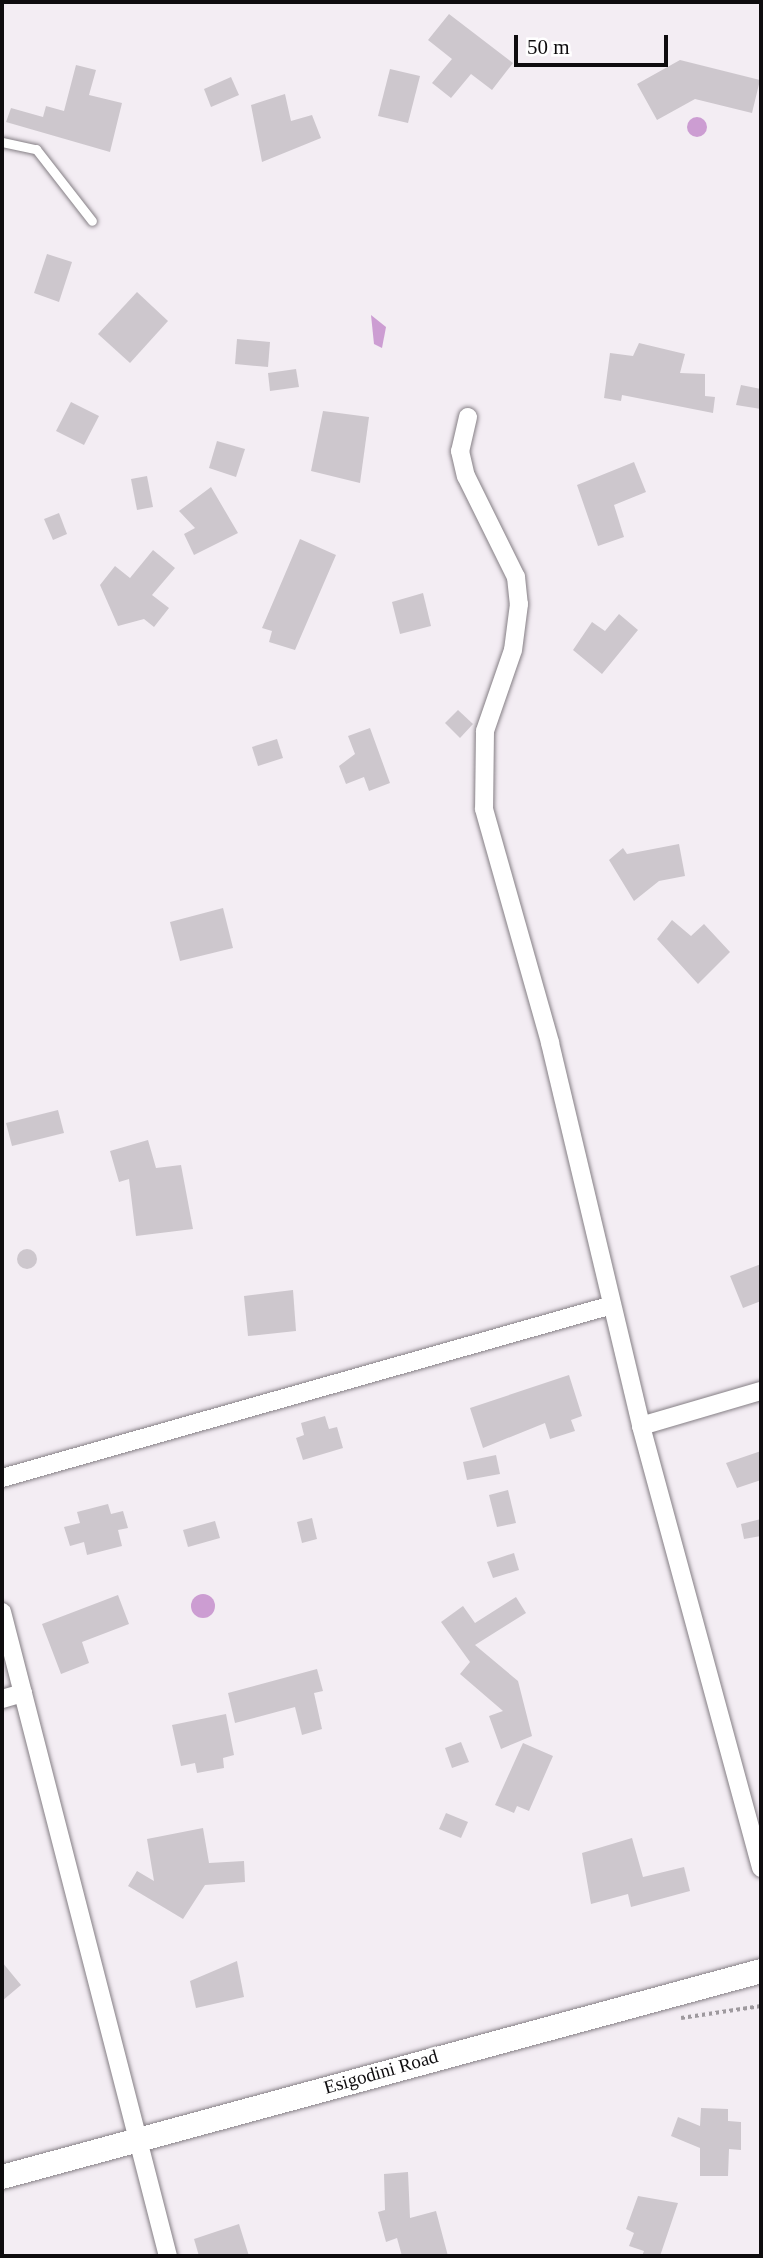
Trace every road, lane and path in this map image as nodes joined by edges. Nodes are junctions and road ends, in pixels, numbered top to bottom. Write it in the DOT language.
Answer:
graph roads {
  1 [pos="2,142"];
  2 [pos="92,221"];
  3 [pos="468,416"];
  4 [pos="612,1306"];
  5 [pos="761,1391"];
  6 [pos="641,1426"];
  7 [pos="2,1478"];
  8 [pos="2,1612"];
  9 [pos="23,1693"];
  10 [pos="2,1699"];
  11 [pos="761,1868"];
  12 [pos="761,1971"];
  13 [pos="137,2142"];
  14 [pos="2,2176"];
  15 [pos="168,2256"];
  1 -- 2 [label="lane"];
  3 -- 4 [label="street"];
  4 -- 6 [label="street"];
  4 -- 7 [label="street"];
  5 -- 6 [label="street"];
  6 -- 11 [label="street"];
  8 -- 9 [label="street"];
  9 -- 10 [label="street"];
  9 -- 13 [label="street"];
  12 -- 13 [label="main road, Esigodini Road"];
  13 -- 14 [label="main road, Esigodini Road"];
  13 -- 15 [label="street"];
}
